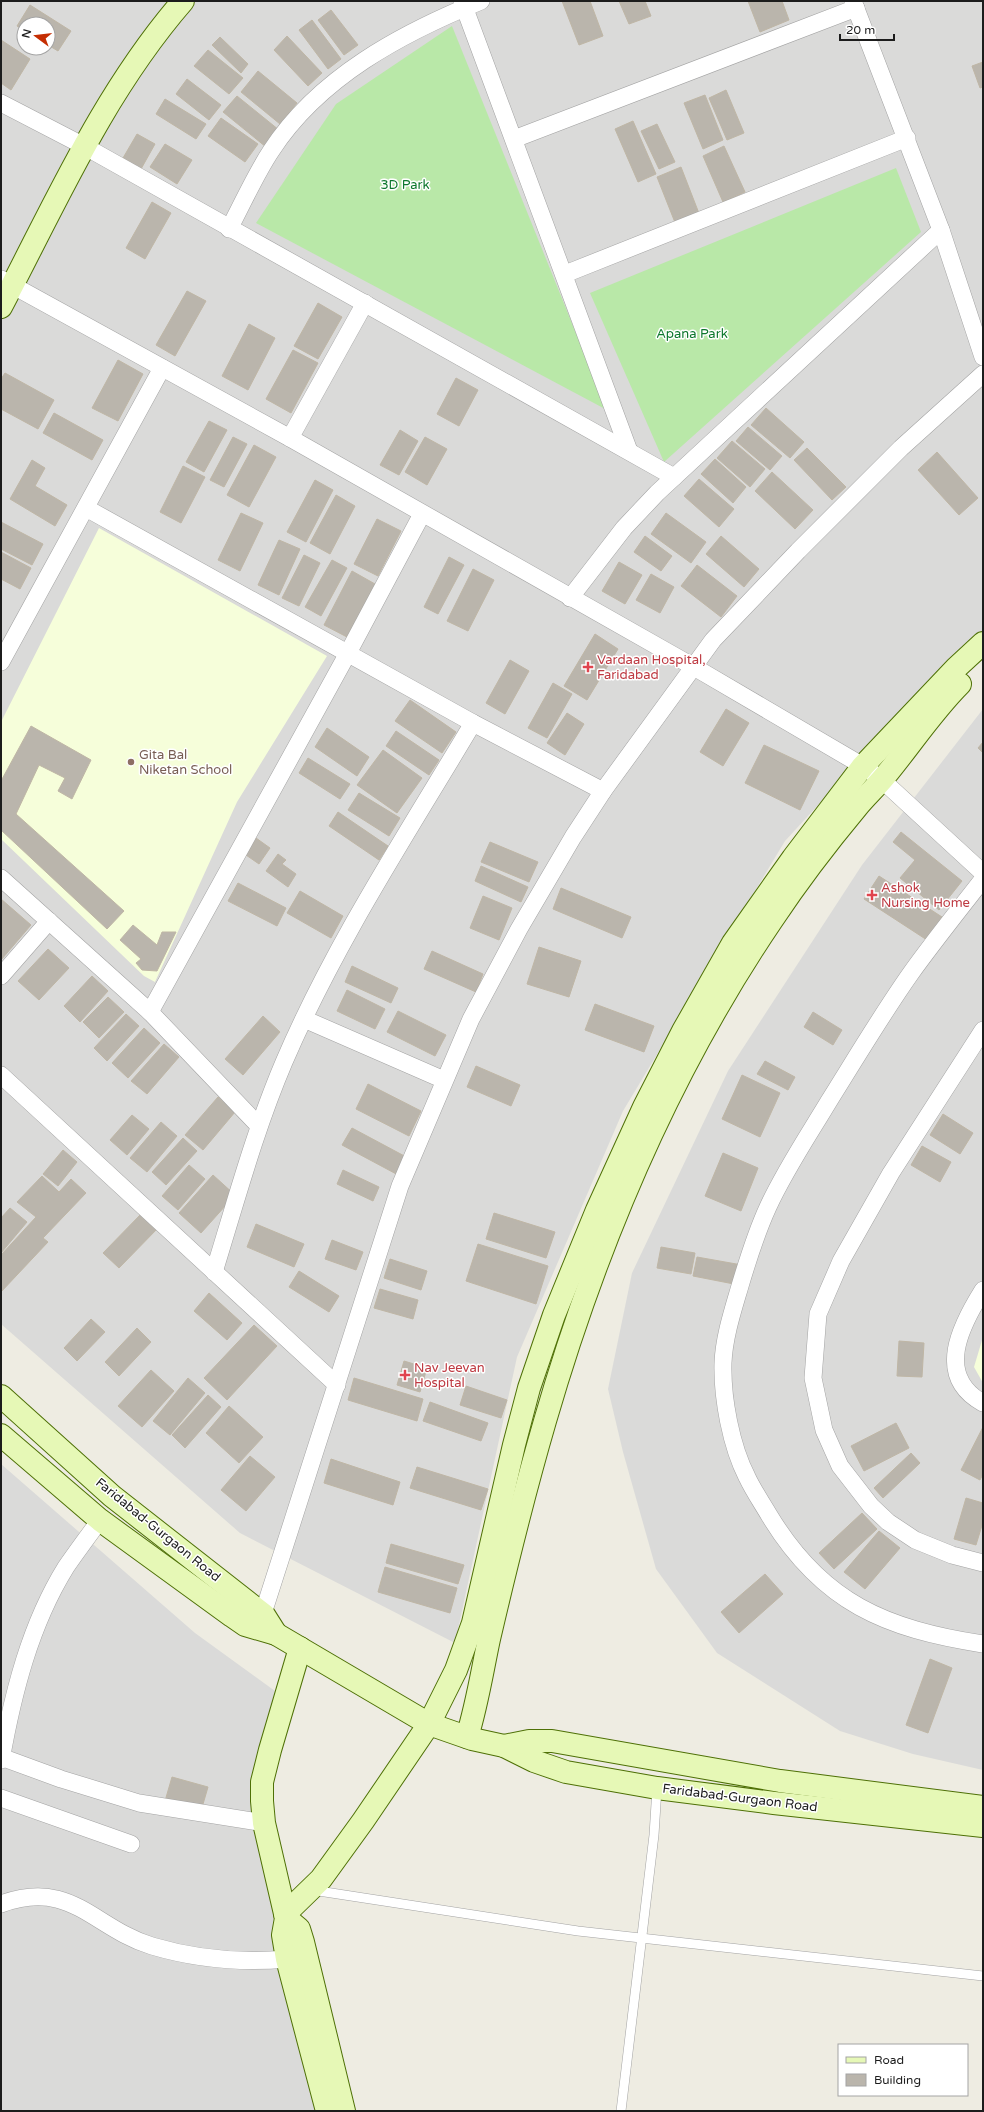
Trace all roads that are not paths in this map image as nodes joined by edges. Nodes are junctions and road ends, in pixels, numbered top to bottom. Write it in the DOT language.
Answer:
graph roads {
  1 [pos="183,1"];
  2 [pos="481,1"];
  3 [pos="463,4"];
  4 [pos="855,5"];
  5 [pos="1,103"];
  6 [pos="907,138"];
  7 [pos="514,139"];
  8 [pos="84,146"];
  9 [pos="229,229"];
  10 [pos="941,230"];
  11 [pos="564,274"];
  12 [pos="7,282"];
  13 [pos="365,303"];
  14 [pos="1,307"];
  15 [pos="983,357"];
  16 [pos="162,368"];
  17 [pos="983,374"];
  18 [pos="290,438"];
  19 [pos="629,451"];
  20 [pos="674,477"];
  21 [pos="86,508"];
  22 [pos="422,514"];
  23 [pos="570,598"];
  24 [pos="983,642"];
  25 [pos="348,653"];
  26 [pos="983,660"];
  27 [pos="1,662"];
  28 [pos="694,667"];
  29 [pos="473,723"];
  30 [pos="864,766"];
  31 [pos="882,780"];
  32 [pos="603,791"];
  33 [pos="983,873"];
  34 [pos="1,878"];
  35 [pos="983,879"];
  36 [pos="50,921"];
  37 [pos="1,976"];
  38 [pos="150,1012"];
  39 [pos="304,1019"];
  40 [pos="983,1030"];
  41 [pos="1,1075"];
  42 [pos="444,1080"];
  43 [pos="259,1126"];
  44 [pos="214,1272"];
  45 [pos="983,1290"];
  46 [pos="337,1385"];
  47 [pos="1,1396"];
  48 [pos="983,1403"];
  49 [pos="1,1435"];
  50 [pos="100,1520"];
  51 [pos="983,1563"];
  52 [pos="266,1626"];
  53 [pos="983,1644"];
  54 [pos="300,1648"];
  55 [pos="429,1724"];
  56 [pos="467,1737"];
  57 [pos="504,1746"];
  58 [pos="1,1758"];
  59 [pos="657,1788"];
  60 [pos="1,1798"];
  61 [pos="983,1806"];
  62 [pos="264,1823"];
  63 [pos="983,1826"];
  64 [pos="131,1844"];
  65 [pos="311,1890"];
  66 [pos="1,1904"];
  67 [pos="286,1916"];
  68 [pos="642,1939"];
  69 [pos="287,1959"];
  70 [pos="983,1976"];
  71 [pos="327,2111"];
  72 [pos="344,2111"];
  73 [pos="622,2111"];
  1 -- 8 [label="street"];
  2 -- 3 [label="street"];
  3 -- 7 [label="street"];
  3 -- 9 [label="street"];
  4 -- 6 [label="street"];
  4 -- 7 [label="street"];
  5 -- 8 [label="street"];
  6 -- 10 [label="street"];
  6 -- 11 [label="street"];
  7 -- 11 [label="street"];
  8 -- 9 [label="street"];
  8 -- 12 [label="street"];
  9 -- 13 [label="street"];
  10 -- 15 [label="street"];
  10 -- 20 [label="street"];
  11 -- 19 [label="street"];
  12 -- 14 [label="street"];
  12 -- 16 [label="street"];
  13 -- 18 [label="street"];
  13 -- 19 [label="street"];
  16 -- 18 [label="street"];
  16 -- 21 [label="street"];
  17 -- 28 [label="street"];
  18 -- 22 [label="street"];
  19 -- 20 [label="street"];
  20 -- 23 [label="street"];
  21 -- 25 [label="street"];
  21 -- 27 [label="street"];
  22 -- 23 [label="street"];
  22 -- 25 [label="street"];
  23 -- 28 [label="street"];
  24 -- 30 [label="street"];
  25 -- 29 [label="street"];
  25 -- 38 [label="street"];
  26 -- 31 [label="street"];
  28 -- 30 [label="street"];
  28 -- 32 [label="street"];
  29 -- 32 [label="street"];
  29 -- 39 [label="street"];
  30 -- 31 [label="street"];
  30 -- 55 [label="street"];
  31 -- 33 [label="street"];
  31 -- 56 [label="street"];
  32 -- 42 [label="street"];
  34 -- 36 [label="street"];
  35 -- 53 [label="street"];
  36 -- 37 [label="street"];
  36 -- 38 [label="street"];
  38 -- 43 [label="street"];
  39 -- 42 [label="street"];
  39 -- 43 [label="street"];
  40 -- 51 [label="street"];
  41 -- 44 [label="street"];
  42 -- 46 [label="street"];
  43 -- 44 [label="street"];
  44 -- 46 [label="street"];
  45 -- 48 [label="street"];
  46 -- 52 [label="street"];
  47 -- 52 [label="street, Faridabad-Gurgaon Road"];
  49 -- 50 [label="street, Faridabad-Gurgaon Road"];
  50 -- 52 [label="street, Faridabad-Gurgaon Road"];
  50 -- 58 [label="street"];
  52 -- 54 [label="street, Faridabad-Gurgaon Road"];
  54 -- 55 [label="street, Faridabad-Gurgaon Road"];
  54 -- 62 [label="street"];
  55 -- 56 [label="street, Faridabad-Gurgaon Road"];
  55 -- 65 [label="street"];
  56 -- 57 [label="street, Faridabad-Gurgaon Road"];
  57 -- 59 [label="street, Faridabad-Gurgaon Road"];
  57 -- 61 [label="street, Faridabad-Gurgaon Road"];
  58 -- 62 [label="street"];
  59 -- 63 [label="street, Faridabad-Gurgaon Road"];
  59 -- 68 [label="lane"];
  60 -- 64 [label="street"];
  62 -- 67 [label="street"];
  65 -- 67 [label="street"];
  65 -- 68 [label="lane"];
  66 -- 69 [label="street"];
  67 -- 69 [label="street"];
  67 -- 72 [label="street"];
  68 -- 70 [label="lane"];
  68 -- 73 [label="lane"];
  69 -- 71 [label="street"];
}
